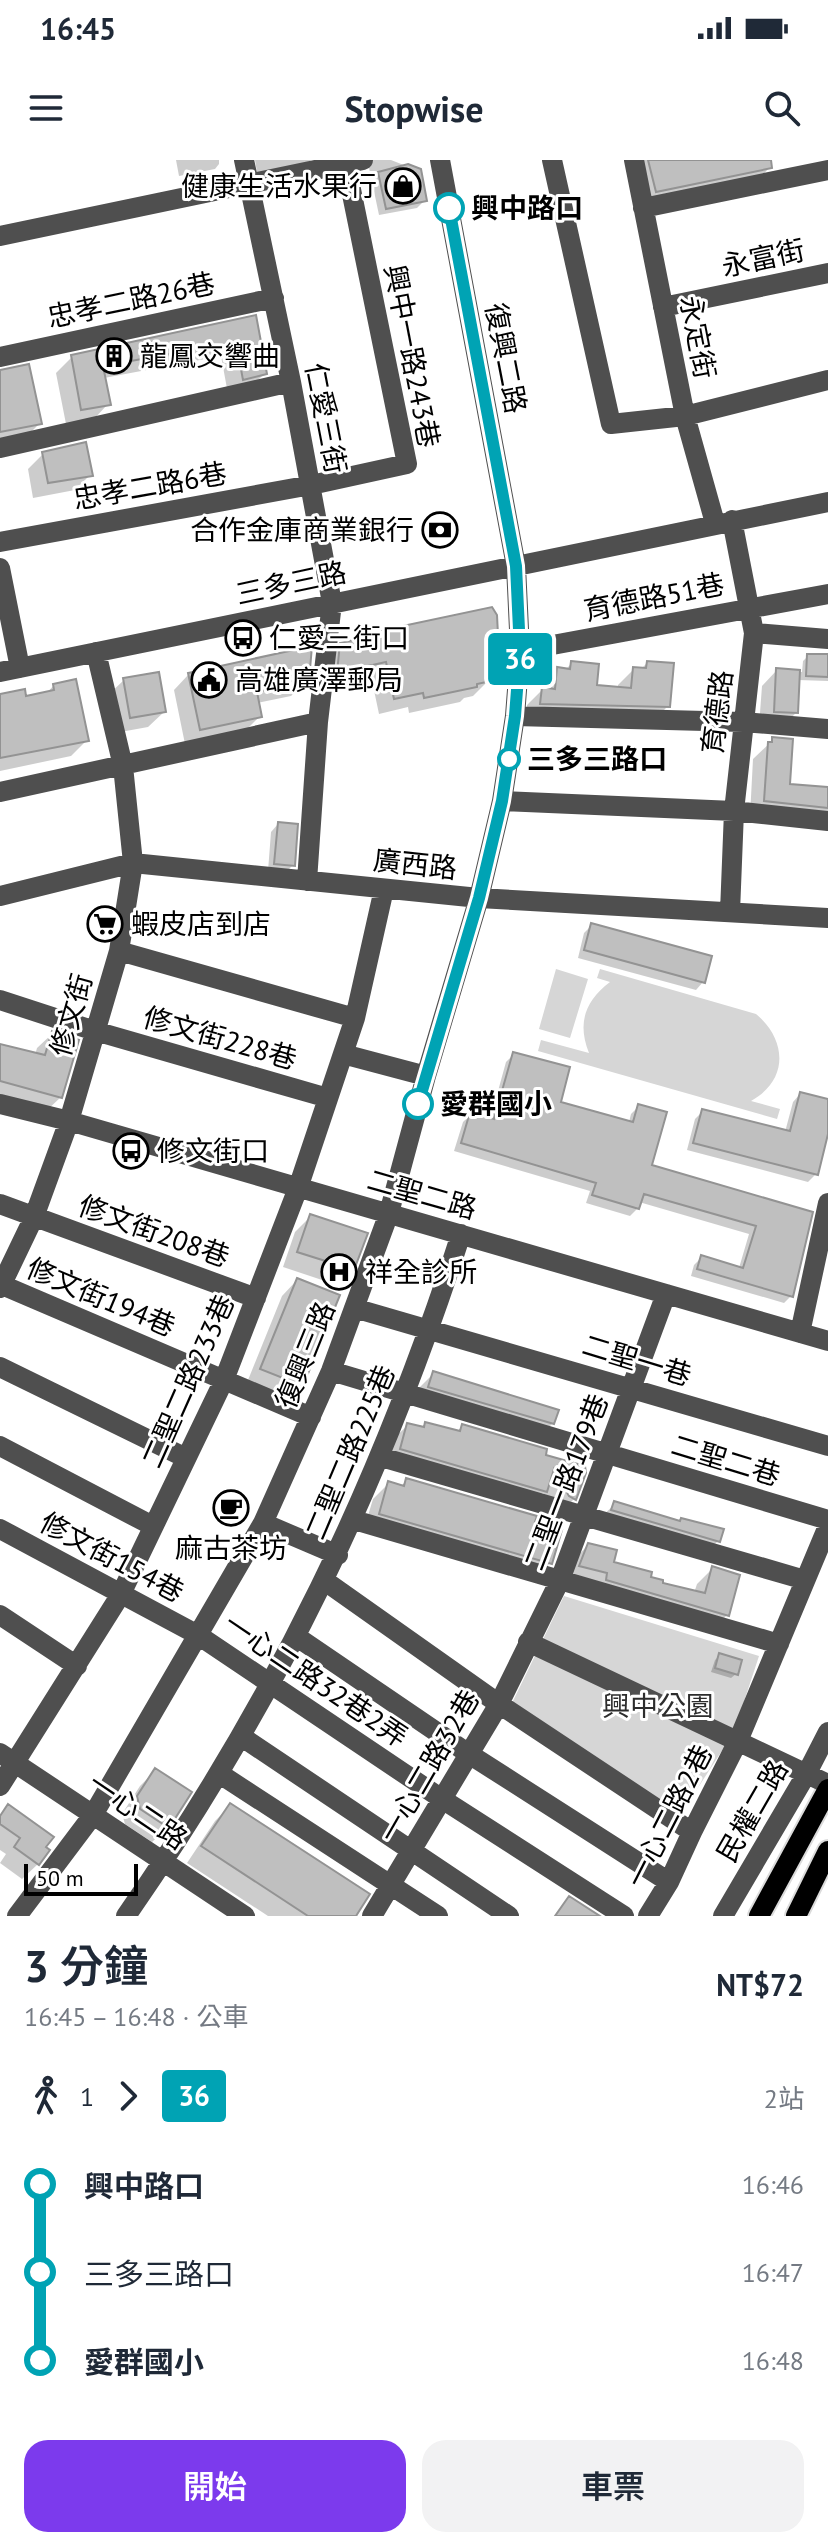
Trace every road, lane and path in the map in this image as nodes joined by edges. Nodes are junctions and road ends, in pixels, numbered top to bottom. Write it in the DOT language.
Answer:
graph roads {
  1 [pos="244,160"];
  2 [pos="440,160"];
  3 [pos="552,160"];
  4 [pos="634,160"];
  5 [pos="351,161"];
  6 [pos="828,170"];
  7 [pos="248,184"];
  8 [pos="643,208"];
  9 [pos="0,236"];
  10 [pos="828,273"];
  11 [pos="274,298"];
  12 [pos="663,307"];
  13 [pos="0,357"];
  14 [pos="828,380"];
  15 [pos="291,382"];
  16 [pos="685,416"];
  17 [pos="0,448"];
  18 [pos="311,485"];
  19 [pos="828,502"];
  20 [pos="724,522"];
  21 [pos="0,542"];
  22 [pos="516,566"];
  23 [pos="0,568"];
  24 [pos="828,594"];
  25 [pos="332,603"];
  26 [pos="750,608"];
  27 [pos="754,633"];
  28 [pos="828,639"];
  29 [pos="520,651"];
  30 [pos="96,652"];
  31 [pos="10,670"];
  32 [pos="515,716"];
  33 [pos="318,722"];
  34 [pos="743,722"];
  35 [pos="828,729"];
  36 [pos="123,766"];
  37 [pos="0,792"];
  38 [pos="502,801"];
  39 [pos="734,811"];
  40 [pos="828,821"];
  41 [pos="133,863"];
  42 [pos="307,881"];
  43 [pos="384,889"];
  44 [pos="0,896"];
  45 [pos="479,898"];
  46 [pos="730,912"];
  47 [pos="828,918"];
  48 [pos="119,951"];
  49 [pos="0,1000"];
  50 [pos="355,1018"];
  51 [pos="95,1031"];
  52 [pos="343,1054"];
  53 [pos="426,1076"];
  54 [pos="328,1098"];
  55 [pos="0,1104"];
  56 [pos="69,1121"];
  57 [pos="298,1188"];
  58 [pos="828,1203"];
  59 [pos="0,1204"];
  60 [pos="389,1213"];
  61 [pos="34,1217"];
  62 [pos="461,1234"];
  63 [pos="1,1287"];
  64 [pos="666,1294"];
  65 [pos="256,1298"];
  66 [pos="354,1308"];
  67 [pos="431,1328"];
  68 [pos="800,1333"];
  69 [pos="828,1341"];
  70 [pos="0,1367"];
  71 [pos="331,1371"];
  72 [pos="224,1380"];
  73 [pos="632,1388"];
  74 [pos="406,1394"];
  75 [pos="311,1417"];
  76 [pos="0,1446"];
  77 [pos="828,1446"];
  78 [pos="608,1454"];
  79 [pos="381,1457"];
  80 [pos="186,1458"];
  81 [pos="585,1516"];
  82 [pos="354,1520"];
  83 [pos="263,1523"];
  84 [pos="828,1523"];
  85 [pos="153,1526"];
  86 [pos="0,1529"];
  87 [pos="338,1555"];
  88 [pos="560,1580"];
  89 [pos="805,1580"];
  90 [pos="325,1581"];
  91 [pos="121,1594"];
  92 [pos="0,1615"];
  93 [pos="198,1635"];
  94 [pos="297,1637"];
  95 [pos="528,1642"];
  96 [pos="779,1644"];
  97 [pos="77,1666"];
  98 [pos="272,1684"];
  99 [pos="499,1704"];
  100 [pos="828,1732"];
  101 [pos="242,1737"];
  102 [pos="738,1741"];
  103 [pos="469,1754"];
  104 [pos="8,1758"];
  105 [pos="807,1773"];
  106 [pos="220,1774"];
  107 [pos="0,1786"];
  108 [pos="828,1786"];
  109 [pos="442,1799"];
  110 [pos="93,1815"];
  111 [pos="692,1832"];
  112 [pos="412,1850"];
  113 [pos="828,1851"];
  114 [pos="164,1862"];
  115 [pos="669,1882"];
  116 [pos="391,1886"];
  117 [pos="820,1886"];
  118 [pos="17,1916"];
  119 [pos="126,1916"];
  120 [pos="245,1916"];
  121 [pos="372,1916"];
  122 [pos="438,1916"];
  123 [pos="509,1916"];
  124 [pos="624,1916"];
  125 [pos="648,1916"];
  126 [pos="723,1916"];
  127 [pos="759,1916"];
  128 [pos="796,1916"];
  1 -- 7 [label="street, 仁愛三街"];
  2 -- 22 [label="street, 復興二路"];
  3 -- 16 [label="street"];
  4 -- 8 [label="street, 永定街"];
  5 -- 7 [label="street"];
  5 -- 18 [label="street, 興中一路243巷"];
  6 -- 8 [label="street"];
  7 -- 9 [label="street"];
  7 -- 11 [label="street, 仁愛三街"];
  8 -- 12 [label="street, 永定街"];
  10 -- 12 [label="street, 永富街"];
  11 -- 13 [label="street, 忠孝二路26巷"];
  11 -- 15 [label="street, 仁愛三街"];
  12 -- 16 [label="street, 永定街"];
  14 -- 16 [label="street"];
  15 -- 17 [label="street"];
  15 -- 18 [label="street, 仁愛三街"];
  16 -- 20 [label="street, 永定街"];
  18 -- 21 [label="street, 忠孝二路6巷"];
  18 -- 25 [label="street, 仁愛三街"];
  19 -- 20 [label="street, 三多三路"];
  20 -- 22 [label="street, 三多三路"];
  20 -- 26 [label="street, 育德路"];
  22 -- 25 [label="street, 三多三路"];
  22 -- 29 [label="street, 復興三路"];
  23 -- 31 [label="street"];
  24 -- 26 [label="street, 育德路51巷"];
  25 -- 30 [label="street, 三多三路"];
  25 -- 33 [label="street, 仁愛三街"];
  26 -- 27 [label="street, 育德路"];
  26 -- 29 [label="street, 育德路51巷"];
  27 -- 28 [label="street"];
  27 -- 34 [label="street, 育德路"];
  29 -- 32 [label="street, 復興三路"];
  30 -- 31 [label="street, 三多三路"];
  30 -- 36 [label="street, 修文街"];
  32 -- 34 [label="street"];
  32 -- 38 [label="street, 復興三路"];
  33 -- 36 [label="street"];
  33 -- 42 [label="street, 仁愛三街"];
  34 -- 35 [label="street"];
  34 -- 39 [label="street, 育德路"];
  36 -- 37 [label="street"];
  36 -- 41 [label="street, 修文街"];
  38 -- 39 [label="street"];
  38 -- 45 [label="street, 復興三路"];
  39 -- 40 [label="street"];
  39 -- 46 [label="street, 育德路"];
  41 -- 42 [label="street, 廣西路"];
  41 -- 44 [label="street, 廣西路"];
  41 -- 48 [label="street, 修文街"];
  42 -- 43 [label="street, 廣西路"];
  43 -- 45 [label="street, 廣西路"];
  43 -- 50 [label="street, 二聖二路233巷"];
  45 -- 46 [label="street, 廣西路"];
  45 -- 53 [label="street, 復興三路"];
  46 -- 47 [label="street, 廣西路"];
  48 -- 50 [label="street"];
  48 -- 51 [label="street, 修文街"];
  49 -- 51 [label="street, 修文街228巷"];
  50 -- 52 [label="street, 二聖二路233巷"];
  51 -- 54 [label="street, 修文街228巷"];
  51 -- 56 [label="street, 修文街"];
  52 -- 53 [label="street"];
  52 -- 54 [label="street, 二聖二路233巷"];
  53 -- 60 [label="street, 復興三路"];
  54 -- 57 [label="street, 二聖二路233巷"];
  55 -- 56 [label="street, 二聖二路"];
  56 -- 57 [label="street, 二聖二路"];
  56 -- 61 [label="street, 修文街"];
  57 -- 60 [label="street, 二聖二路"];
  57 -- 65 [label="street, 二聖二路233巷"];
  58 -- 68 [label="street"];
  59 -- 61 [label="street, 修文街208巷"];
  60 -- 62 [label="street, 二聖二路"];
  60 -- 66 [label="street, 復興三路"];
  61 -- 63 [label="street, 修文街"];
  61 -- 65 [label="street, 修文街208巷"];
  62 -- 64 [label="street, 二聖二路"];
  62 -- 67 [label="street, 二聖二路225巷"];
  63 -- 72 [label="street, 修文街194巷"];
  64 -- 68 [label="street, 二聖二路"];
  64 -- 73 [label="street, 二聖一路179巷"];
  65 -- 72 [label="street, 二聖二路233巷"];
  66 -- 67 [label="street, 二聖一巷"];
  66 -- 71 [label="street, 復興三路"];
  67 -- 73 [label="street, 二聖一巷"];
  67 -- 74 [label="street, 二聖二路225巷"];
  68 -- 69 [label="street, 二聖二路"];
  70 -- 80 [label="street"];
  71 -- 74 [label="street, 二聖二巷"];
  71 -- 75 [label="street, 復興三路"];
  72 -- 75 [label="street, 修文街194巷"];
  72 -- 80 [label="street, 二聖二路233巷"];
  73 -- 77 [label="street, 二聖一巷"];
  73 -- 78 [label="street, 二聖一路179巷"];
  74 -- 78 [label="street, 二聖二巷"];
  74 -- 79 [label="street, 二聖二路225巷"];
  75 -- 83 [label="street, 復興三路"];
  76 -- 85 [label="street"];
  78 -- 81 [label="street, 二聖一路179巷"];
  78 -- 84 [label="street, 二聖二巷"];
  79 -- 81 [label="street"];
  79 -- 82 [label="street, 二聖二路225巷"];
  80 -- 85 [label="street, 二聖二路233巷"];
  81 -- 88 [label="street, 二聖一路179巷"];
  81 -- 89 [label="street"];
  82 -- 87 [label="street, 二聖二路225巷"];
  82 -- 88 [label="street"];
  83 -- 87 [label="street"];
  83 -- 93 [label="street, 復興三路"];
  84 -- 89 [label="street, 一心二路2巷"];
  85 -- 91 [label="street, 二聖二路233巷"];
  86 -- 91 [label="street, 修文街154巷"];
  87 -- 90 [label="street, 二聖二路225巷"];
  88 -- 95 [label="street, 二聖一路179巷"];
  88 -- 96 [label="street"];
  89 -- 96 [label="street, 一心二路2巷"];
  90 -- 94 [label="street, 二聖二路225巷"];
  90 -- 99 [label="street"];
  91 -- 93 [label="street, 修文街154巷"];
  91 -- 97 [label="street, 二聖二路233巷"];
  92 -- 97 [label="street"];
  93 -- 98 [label="street, 一心二路32巷2弄"];
  93 -- 110 [label="street, 復興三路"];
  94 -- 98 [label="street, 二聖二路225巷"];
  94 -- 103 [label="street"];
  95 -- 99 [label="street, 一心二路32巷"];
  95 -- 102 [label="street"];
  96 -- 102 [label="street, 一心二路2巷"];
  97 -- 104 [label="street, 二聖二路233巷"];
  98 -- 101 [label="street, 二聖二路225巷"];
  98 -- 109 [label="street, 一心二路32巷2弄"];
  99 -- 103 [label="street, 一心二路32巷"];
  99 -- 111 [label="street"];
  100 -- 105 [label="street, 民權二路"];
  101 -- 106 [label="street, 二聖二路225巷"];
  101 -- 112 [label="street"];
  102 -- 105 [label="street"];
  102 -- 111 [label="street, 一心二路2巷"];
  103 -- 109 [label="street, 一心二路32巷"];
  103 -- 115 [label="street"];
  104 -- 107 [label="street, 二聖二路233巷"];
  104 -- 110 [label="street, 一心二路"];
  105 -- 108 [label="street"];
  105 -- 126 [label="street, 民權二路"];
  106 -- 114 [label="street, 二聖二路225巷"];
  106 -- 116 [label="street"];
  108 -- 127 [label="main road, 民權二路"];
  109 -- 112 [label="street, 一心二路32巷"];
  109 -- 124 [label="street, 一心二路32巷2弄"];
  110 -- 114 [label="street, 一心二路"];
  110 -- 118 [label="street, 復興三路"];
  111 -- 115 [label="street, 一心二路2巷"];
  112 -- 116 [label="street, 一心二路32巷"];
  112 -- 123 [label="street"];
  113 -- 117 [label="main road"];
  114 -- 119 [label="street, 二聖二路225巷"];
  114 -- 120 [label="street, 一心二路"];
  115 -- 125 [label="street, 一心二路2巷"];
  116 -- 121 [label="street, 一心二路32巷"];
  116 -- 122 [label="street"];
  117 -- 128 [label="main road"];
}
